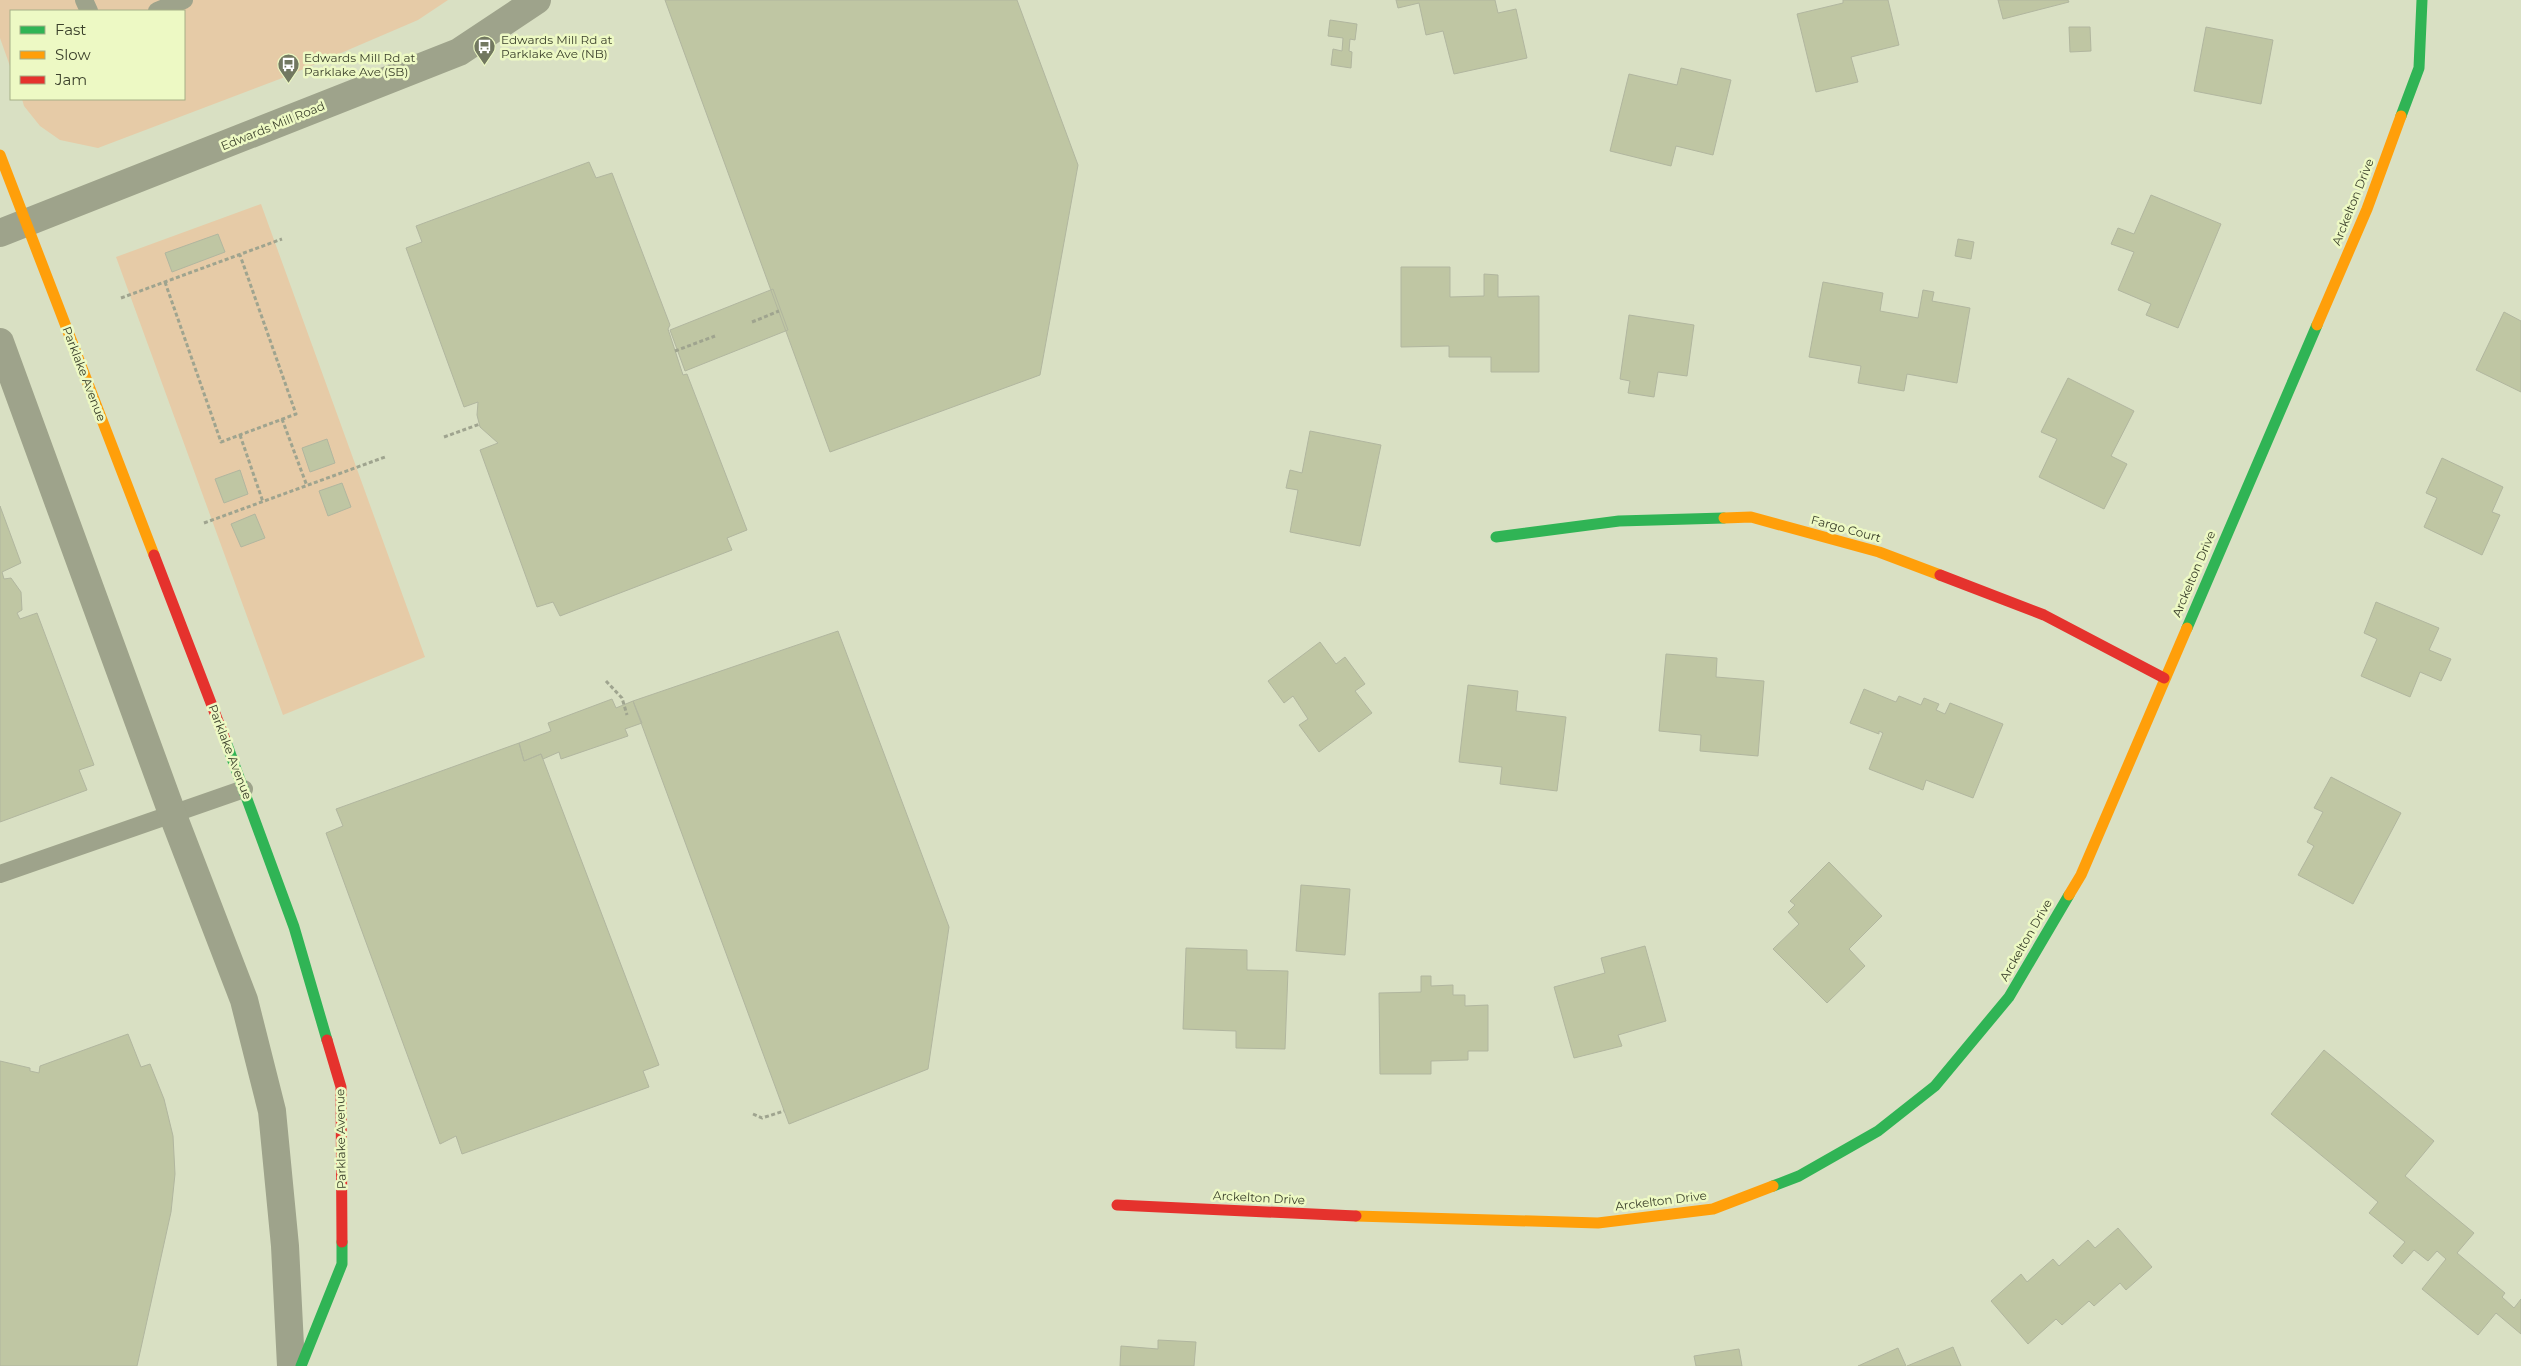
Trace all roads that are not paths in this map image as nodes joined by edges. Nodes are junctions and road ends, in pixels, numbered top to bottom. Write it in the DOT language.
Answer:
graph roads {
  1 [pos="184,0"];
  2 [pos="537,0"];
  3 [pos="2422,0"];
  4 [pos="160,10"];
  5 [pos="0,155"];
  6 [pos="25,224"];
  7 [pos="0,232"];
  8 [pos="0,342"];
  9 [pos="1496,537"];
  10 [pos="2164,678"];
  11 [pos="244,788"];
  12 [pos="172,813"];
  13 [pos="0,874"];
  14 [pos="1117,1205"];
  15 [pos="291,1366"];
  16 [pos="301,1366"];
  1 -- 4 [label="lane"];
  2 -- 6 [label="street, Edwards Mill Road"];
  3 -- 10 [label="street, Arckelton Drive"];
  5 -- 6 [label="street, Parklake Avenue"];
  6 -- 7 [label="street, Edwards Mill Road"];
  6 -- 11 [label="street, Parklake Avenue"];
  8 -- 12 [label="street"];
  9 -- 10 [label="street, Fargo Court"];
  10 -- 14 [label="street, Arckelton Drive"];
  11 -- 12 [label="lane"];
  11 -- 16 [label="street, Parklake Avenue"];
  12 -- 13 [label="lane"];
  12 -- 15 [label="street"];
}
